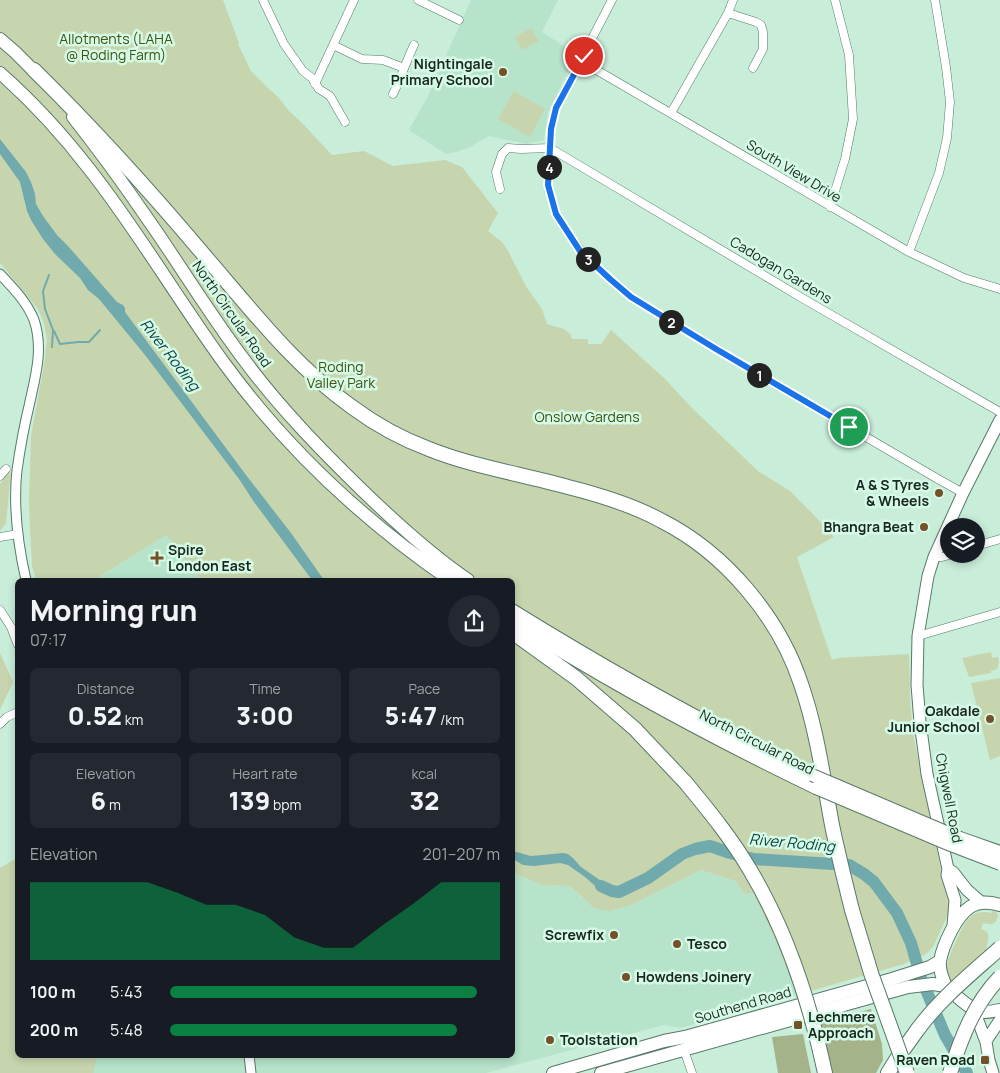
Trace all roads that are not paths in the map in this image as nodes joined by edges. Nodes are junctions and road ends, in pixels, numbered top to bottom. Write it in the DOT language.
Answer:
graph roads {
  1 [pos="263,0"];
  2 [pos="354,0"];
  3 [pos="418,0"];
  4 [pos="612,0"];
  5 [pos="733,0"];
  6 [pos="835,0"];
  7 [pos="935,0"];
  8 [pos="728,13"];
  9 [pos="459,20"];
  10 [pos="0,39"];
  11 [pos="333,45"];
  12 [pos="414,45"];
  13 [pos="581,61"];
  14 [pos="404,68"];
  15 [pos="752,68"];
  16 [pos="34,70"];
  17 [pos="0,73"];
  18 [pos="315,84"];
  19 [pos="393,94"];
  20 [pos="671,113"];
  21 [pos="345,122"];
  22 [pos="550,148"];
  23 [pos="500,189"];
  24 [pos="830,207"];
  25 [pos="909,252"];
  26 [pos="0,274"];
  27 [pos="1000,289"];
  28 [pos="1000,412"];
  29 [pos="1000,420"];
  30 [pos="6,469"];
  31 [pos="0,476"];
  32 [pos="963,493"];
  33 [pos="18,534"];
  34 [pos="0,537"];
  35 [pos="1000,539"];
  36 [pos="985,543"];
  37 [pos="934,557"];
  38 [pos="940,557"];
  39 [pos="26,578"];
  40 [pos="447,578"];
  41 [pos="465,578"];
  42 [pos="0,610"];
  43 [pos="515,612"];
  44 [pos="1000,612"];
  45 [pos="515,623"];
  46 [pos="515,634"];
  47 [pos="918,636"];
  48 [pos="15,637"];
  49 [pos="15,713"];
  50 [pos="15,719"];
  51 [pos="1,723"];
  52 [pos="1000,852"];
  53 [pos="1000,864"];
  54 [pos="948,869"];
  55 [pos="982,903"];
  56 [pos="1000,905"];
  57 [pos="953,926"];
  58 [pos="1000,948"];
  59 [pos="935,964"];
  60 [pos="1000,977"];
  61 [pos="933,985"];
  62 [pos="974,1010"];
  63 [pos="1000,1010"];
  64 [pos="1000,1020"];
  65 [pos="986,1041"];
  66 [pos="684,1050"];
  67 [pos="249,1058"];
  68 [pos="251,1073"];
  69 [pos="553,1073"];
  70 [pos="601,1073"];
  71 [pos="692,1073"];
  72 [pos="825,1073"];
  73 [pos="888,1073"];
  74 [pos="907,1073"];
  75 [pos="950,1073"];
  76 [pos="993,1073"];
  1 -- 18 [label="street"];
  2 -- 11 [label="street"];
  3 -- 9 [label="street"];
  4 -- 13 [label="street"];
  5 -- 8 [label="street"];
  6 -- 24 [label="street"];
  7 -- 25 [label="street"];
  8 -- 15 [label="street"];
  8 -- 20 [label="street"];
  10 -- 16 [label="highway, North Circular Road"];
  11 -- 14 [label="street"];
  11 -- 18 [label="street"];
  12 -- 14 [label="street"];
  13 -- 20 [label="street, South View Drive"];
  13 -- 22 [label="street"];
  14 -- 19 [label="street"];
  16 -- 41 [label="highway, North Circular Road"];
  16 -- 74 [label="highway, bridge"];
  17 -- 40 [label="highway"];
  18 -- 21 [label="street"];
  20 -- 24 [label="street, South View Drive"];
  22 -- 23 [label="street"];
  22 -- 28 [label="street, Cadogan Gardens"];
  22 -- 32 [label="street"];
  24 -- 25 [label="street, South View Drive"];
  25 -- 27 [label="street, South View Drive"];
  26 -- 33 [label="street"];
  29 -- 32 [label="main road, Chigwell Road"];
  30 -- 31 [label="street"];
  32 -- 37 [label="main road, Chigwell Road"];
  33 -- 34 [label="street"];
  33 -- 39 [label="street"];
  35 -- 36 [label="street"];
  37 -- 38 [label="street"];
  37 -- 47 [label="main road, Chigwell Road"];
  42 -- 48 [label="street"];
  43 -- 52 [label="highway, North Circular Road, bridge"];
  44 -- 47 [label="street"];
  45 -- 53 [label="highway, North Circular Road, bridge"];
  46 -- 72 [label="highway, bridge"];
  47 -- 54 [label="main road, Chigwell Road"];
  49 -- 51 [label="street"];
  50 -- 51 [label="street"];
  54 -- 55 [label="main road"];
  54 -- 57 [label="main road, Chigwell Road"];
  55 -- 56 [label="highway"];
  55 -- 57 [label="highway"];
  57 -- 59 [label="highway"];
  58 -- 73 [label="highway, bridge"];
  59 -- 61 [label="highway"];
  59 -- 69 [label="highway, Southend Road"];
  60 -- 75 [label="highway, bridge"];
  61 -- 62 [label="highway"];
  61 -- 66 [label="highway, Southend Road"];
  62 -- 63 [label="highway"];
  62 -- 65 [label="main road"];
  64 -- 65 [label="main road"];
  65 -- 76 [label="main road"];
  66 -- 70 [label="highway, Southend Road"];
  66 -- 71 [label="street"];
  67 -- 68 [label="street"];
}
